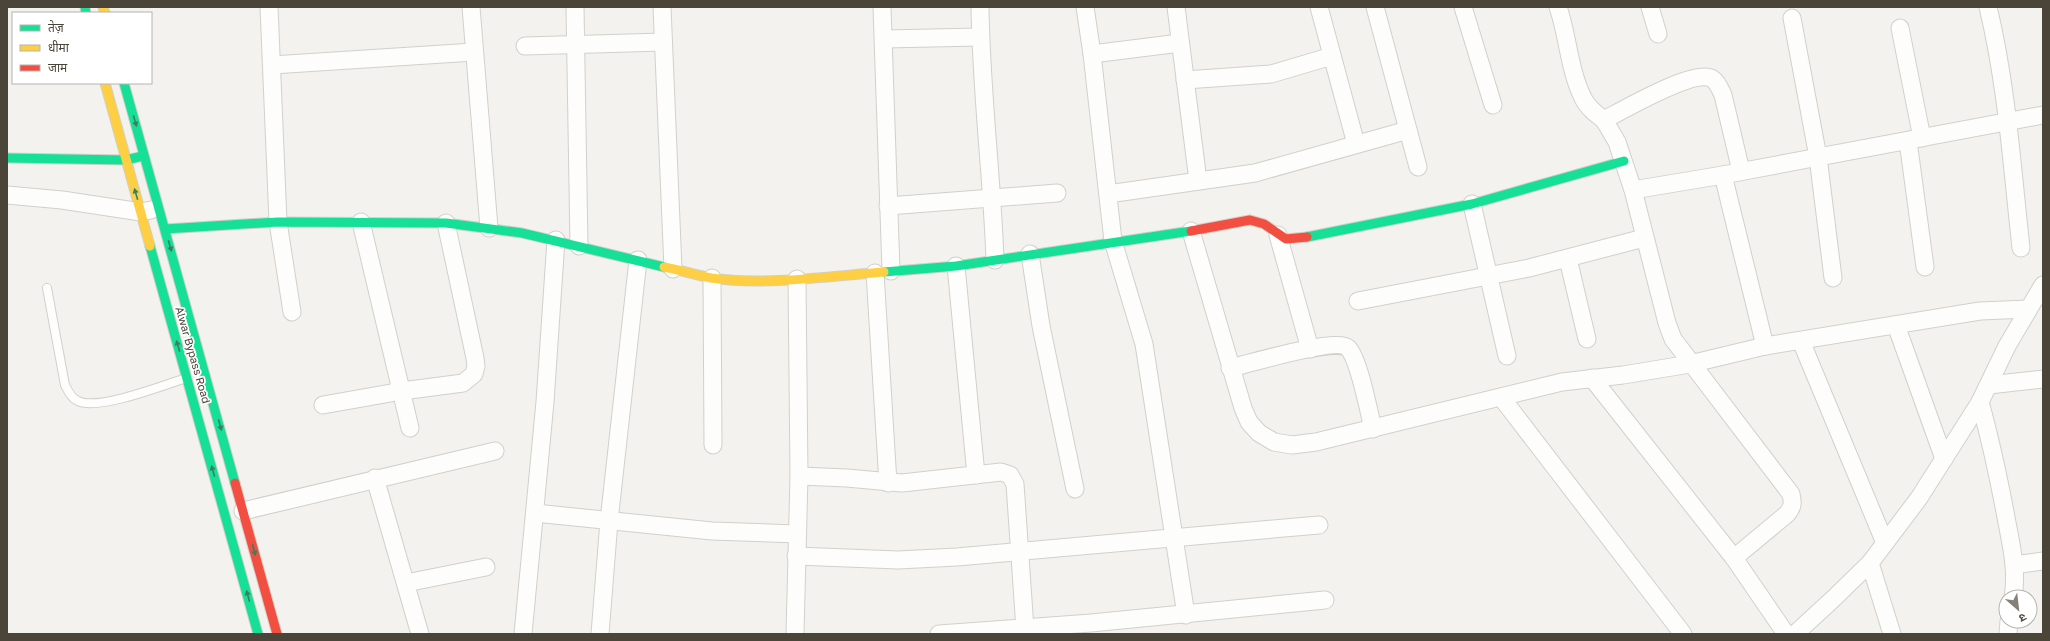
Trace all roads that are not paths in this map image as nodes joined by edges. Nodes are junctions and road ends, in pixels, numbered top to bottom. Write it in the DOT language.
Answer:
graph roads {
  1 [pos="269,7"];
  2 [pos="471,7"];
  3 [pos="576,7"];
  4 [pos="662,7"];
  5 [pos="882,7"];
  6 [pos="980,7"];
  7 [pos="1085,7"];
  8 [pos="1176,7"];
  9 [pos="1319,7"];
  10 [pos="1375,7"];
  11 [pos="1463,7"];
  12 [pos="1558,7"];
  13 [pos="1650,7"];
  14 [pos="1988,7"];
  15 [pos="1792,18"];
  16 [pos="1900,28"];
  17 [pos="1658,34"];
  18 [pos="980,37"];
  19 [pos="884,39"];
  20 [pos="663,42"];
  21 [pos="577,43"];
  22 [pos="1180,43"];
  23 [pos="525,46"];
  24 [pos="474,52"];
  25 [pos="1092,54"];
  26 [pos="1332,56"];
  27 [pos="272,65"];
  28 [pos="1185,80"];
  29 [pos="105,84"];
  30 [pos="124,84"];
  31 [pos="1493,105"];
  32 [pos="2043,115"];
  33 [pos="1604,120"];
  34 [pos="2008,121"];
  35 [pos="1408,130"];
  36 [pos="1915,140"];
  37 [pos="1356,144"];
  38 [pos="144,156"];
  39 [pos="1818,156"];
  40 [pos="7,158"];
  41 [pos="126,160"];
  42 [pos="1624,161"];
  43 [pos="1418,167"];
  44 [pos="1740,171"];
  45 [pos="1723,175"];
  46 [pos="1198,181"];
  47 [pos="1633,190"];
  48 [pos="1057,193"];
  49 [pos="1108,194"];
  50 [pos="7,195"];
  51 [pos="992,198"];
  52 [pos="1472,204"];
  53 [pos="888,206"];
  54 [pos="159,209"];
  55 [pos="141,212"];
  56 [pos="278,222"];
  57 [pos="361,222"];
  58 [pos="446,223"];
  59 [pos="489,228"];
  60 [pos="165,229"];
  61 [pos="1191,231"];
  62 [pos="1278,235"];
  63 [pos="1644,238"];
  64 [pos="556,240"];
  65 [pos="1113,241"];
  66 [pos="579,246"];
  67 [pos="2021,248"];
  68 [pos="1030,254"];
  69 [pos="1568,259"];
  70 [pos="638,260"];
  71 [pos="995,260"];
  72 [pos="956,266"];
  73 [pos="1925,267"];
  74 [pos="674,269"];
  75 [pos="883,272"];
  76 [pos="1489,277"];
  77 [pos="712,278"];
  78 [pos="797,278"];
  79 [pos="1833,278"];
  80 [pos="47,288"];
  81 [pos="2042,289"];
  82 [pos="1358,301"];
  83 [pos="2028,308"];
  84 [pos="292,312"];
  85 [pos="1896,325"];
  86 [pos="1587,339"];
  87 [pos="1801,341"];
  88 [pos="1765,346"];
  89 [pos="1310,349"];
  90 [pos="1507,356"];
  91 [pos="1690,364"];
  92 [pos="1230,368"];
  93 [pos="187,377"];
  94 [pos="1592,378"];
  95 [pos="2043,378"];
  96 [pos="1989,385"];
  97 [pos="402,391"];
  98 [pos="1501,397"];
  99 [pos="1980,402"];
  100 [pos="323,405"];
  101 [pos="410,428"];
  102 [pos="1373,429"];
  103 [pos="712,445"];
  104 [pos="495,451"];
  105 [pos="1944,459"];
  106 [pos="976,475"];
  107 [pos="799,476"];
  108 [pos="375,478"];
  109 [pos="888,483"];
  110 [pos="1075,489"];
  111 [pos="243,511"];
  112 [pos="535,513"];
  113 [pos="609,521"];
  114 [pos="1319,525"];
  115 [pos="797,534"];
  116 [pos="1174,536"];
  117 [pos="1885,543"];
  118 [pos="1020,553"];
  119 [pos="796,556"];
  120 [pos="1734,558"];
  121 [pos="2043,560"];
  122 [pos="1870,563"];
  123 [pos="2014,565"];
  124 [pos="486,567"];
  125 [pos="406,583"];
  126 [pos="2013,589"];
  127 [pos="1325,600"];
  128 [pos="1186,615"];
  129 [pos="1025,629"];
  130 [pos="258,634"];
  131 [pos="276,634"];
  132 [pos="420,634"];
  133 [pos="523,634"];
  134 [pos="600,634"];
  135 [pos="795,634"];
  136 [pos="939,634"];
  137 [pos="1683,634"];
  138 [pos="1786,634"];
  139 [pos="1795,634"];
  140 [pos="1892,634"];
  1 -- 27 [label="street"];
  2 -- 24 [label="street"];
  3 -- 21 [label="street"];
  4 -- 20 [label="street"];
  5 -- 19 [label="street"];
  6 -- 18 [label="street"];
  7 -- 25 [label="street"];
  8 -- 22 [label="street"];
  9 -- 26 [label="street"];
  10 -- 35 [label="street"];
  11 -- 31 [label="street"];
  12 -- 33 [label="street"];
  13 -- 17 [label="street"];
  14 -- 34 [label="street"];
  15 -- 39 [label="street"];
  16 -- 36 [label="street"];
  18 -- 19 [label="street"];
  18 -- 51 [label="street"];
  19 -- 53 [label="street"];
  20 -- 21 [label="street"];
  20 -- 74 [label="street"];
  21 -- 23 [label="street"];
  21 -- 66 [label="street"];
  22 -- 25 [label="street"];
  22 -- 28 [label="street"];
  24 -- 27 [label="street"];
  24 -- 59 [label="street"];
  25 -- 49 [label="street"];
  26 -- 28 [label="street"];
  26 -- 37 [label="street"];
  27 -- 56 [label="street"];
  28 -- 46 [label="street"];
  29 -- 41 [label="street, Alwar Bypass Road"];
  30 -- 38 [label="street, Alwar Bypass Road, one-way"];
  32 -- 34 [label="street"];
  33 -- 42 [label="street"];
  33 -- 44 [label="street"];
  34 -- 36 [label="street"];
  34 -- 67 [label="street"];
  35 -- 37 [label="street"];
  35 -- 43 [label="street"];
  36 -- 39 [label="street"];
  36 -- 73 [label="street"];
  37 -- 46 [label="street"];
  38 -- 41 [label="street"];
  38 -- 54 [label="street, Alwar Bypass Road"];
  39 -- 44 [label="street"];
  39 -- 79 [label="street"];
  40 -- 41 [label="street"];
  55 -- 41 [label="street, Alwar Bypass Road, one-way"];
  42 -- 47 [label="street"];
  42 -- 52 [label="street"];
  44 -- 45 [label="street"];
  45 -- 47 [label="street"];
  45 -- 88 [label="street"];
  46 -- 49 [label="street"];
  47 -- 63 [label="street"];
  48 -- 51 [label="street"];
  49 -- 65 [label="street"];
  50 -- 55 [label="street"];
  51 -- 53 [label="street"];
  51 -- 71 [label="street"];
  52 -- 62 [label="street"];
  52 -- 76 [label="street"];
  53 -- 75 [label="street"];
  54 -- 55 [label="street"];
  54 -- 60 [label="street, Alwar Bypass Road"];
  93 -- 55 [label="street, Alwar Bypass Road, one-way"];
  56 -- 57 [label="street"];
  56 -- 60 [label="street"];
  56 -- 84 [label="street"];
  57 -- 58 [label="street"];
  57 -- 97 [label="street"];
  58 -- 59 [label="street"];
  58 -- 97 [label="street"];
  59 -- 64 [label="street"];
  60 -- 111 [label="street, Alwar Bypass Road, one-way"];
  61 -- 62 [label="street"];
  61 -- 65 [label="street"];
  61 -- 92 [label="street"];
  62 -- 89 [label="street"];
  63 -- 69 [label="street"];
  63 -- 91 [label="street"];
  64 -- 66 [label="street"];
  64 -- 112 [label="street"];
  65 -- 68 [label="street"];
  65 -- 116 [label="street"];
  66 -- 70 [label="street"];
  68 -- 71 [label="street"];
  68 -- 110 [label="street"];
  69 -- 76 [label="street"];
  69 -- 86 [label="street"];
  70 -- 74 [label="street"];
  70 -- 113 [label="street"];
  71 -- 72 [label="street"];
  72 -- 75 [label="street"];
  72 -- 106 [label="street"];
  74 -- 77 [label="street"];
  75 -- 78 [label="street"];
  75 -- 109 [label="street"];
  76 -- 82 [label="street"];
  76 -- 90 [label="street"];
  77 -- 78 [label="street"];
  77 -- 103 [label="street"];
  78 -- 107 [label="street"];
  80 -- 93 [label="lane"];
  81 -- 83 [label="street"];
  83 -- 85 [label="street"];
  83 -- 96 [label="street"];
  85 -- 87 [label="street"];
  85 -- 105 [label="street"];
  87 -- 88 [label="street"];
  87 -- 117 [label="street"];
  88 -- 91 [label="street"];
  89 -- 92 [label="street"];
  89 -- 102 [label="street"];
  91 -- 94 [label="street"];
  91 -- 120 [label="street"];
  92 -- 102 [label="street"];
  130 -- 93 [label="street, Alwar Bypass Road, one-way"];
  94 -- 98 [label="street"];
  94 -- 120 [label="street"];
  95 -- 96 [label="street"];
  96 -- 99 [label="street"];
  97 -- 100 [label="street"];
  97 -- 101 [label="street"];
  98 -- 102 [label="street"];
  98 -- 137 [label="street"];
  99 -- 105 [label="street"];
  99 -- 123 [label="street"];
  104 -- 108 [label="street"];
  105 -- 117 [label="street"];
  106 -- 109 [label="street"];
  106 -- 118 [label="street"];
  107 -- 109 [label="street"];
  107 -- 115 [label="street"];
  108 -- 111 [label="street"];
  108 -- 125 [label="street"];
  111 -- 131 [label="street, Alwar Bypass Road, one-way"];
  112 -- 113 [label="street"];
  112 -- 133 [label="street"];
  113 -- 115 [label="street"];
  113 -- 134 [label="street"];
  114 -- 116 [label="street"];
  115 -- 119 [label="street"];
  116 -- 118 [label="street"];
  116 -- 128 [label="street"];
  117 -- 122 [label="street"];
  118 -- 119 [label="street"];
  118 -- 129 [label="street"];
  119 -- 135 [label="street"];
  120 -- 138 [label="street"];
  121 -- 123 [label="street"];
  122 -- 139 [label="street"];
  122 -- 140 [label="street"];
  123 -- 126 [label="street"];
  124 -- 125 [label="street"];
  125 -- 132 [label="street"];
  127 -- 128 [label="street"];
  128 -- 129 [label="street"];
  129 -- 136 [label="street"];
}
